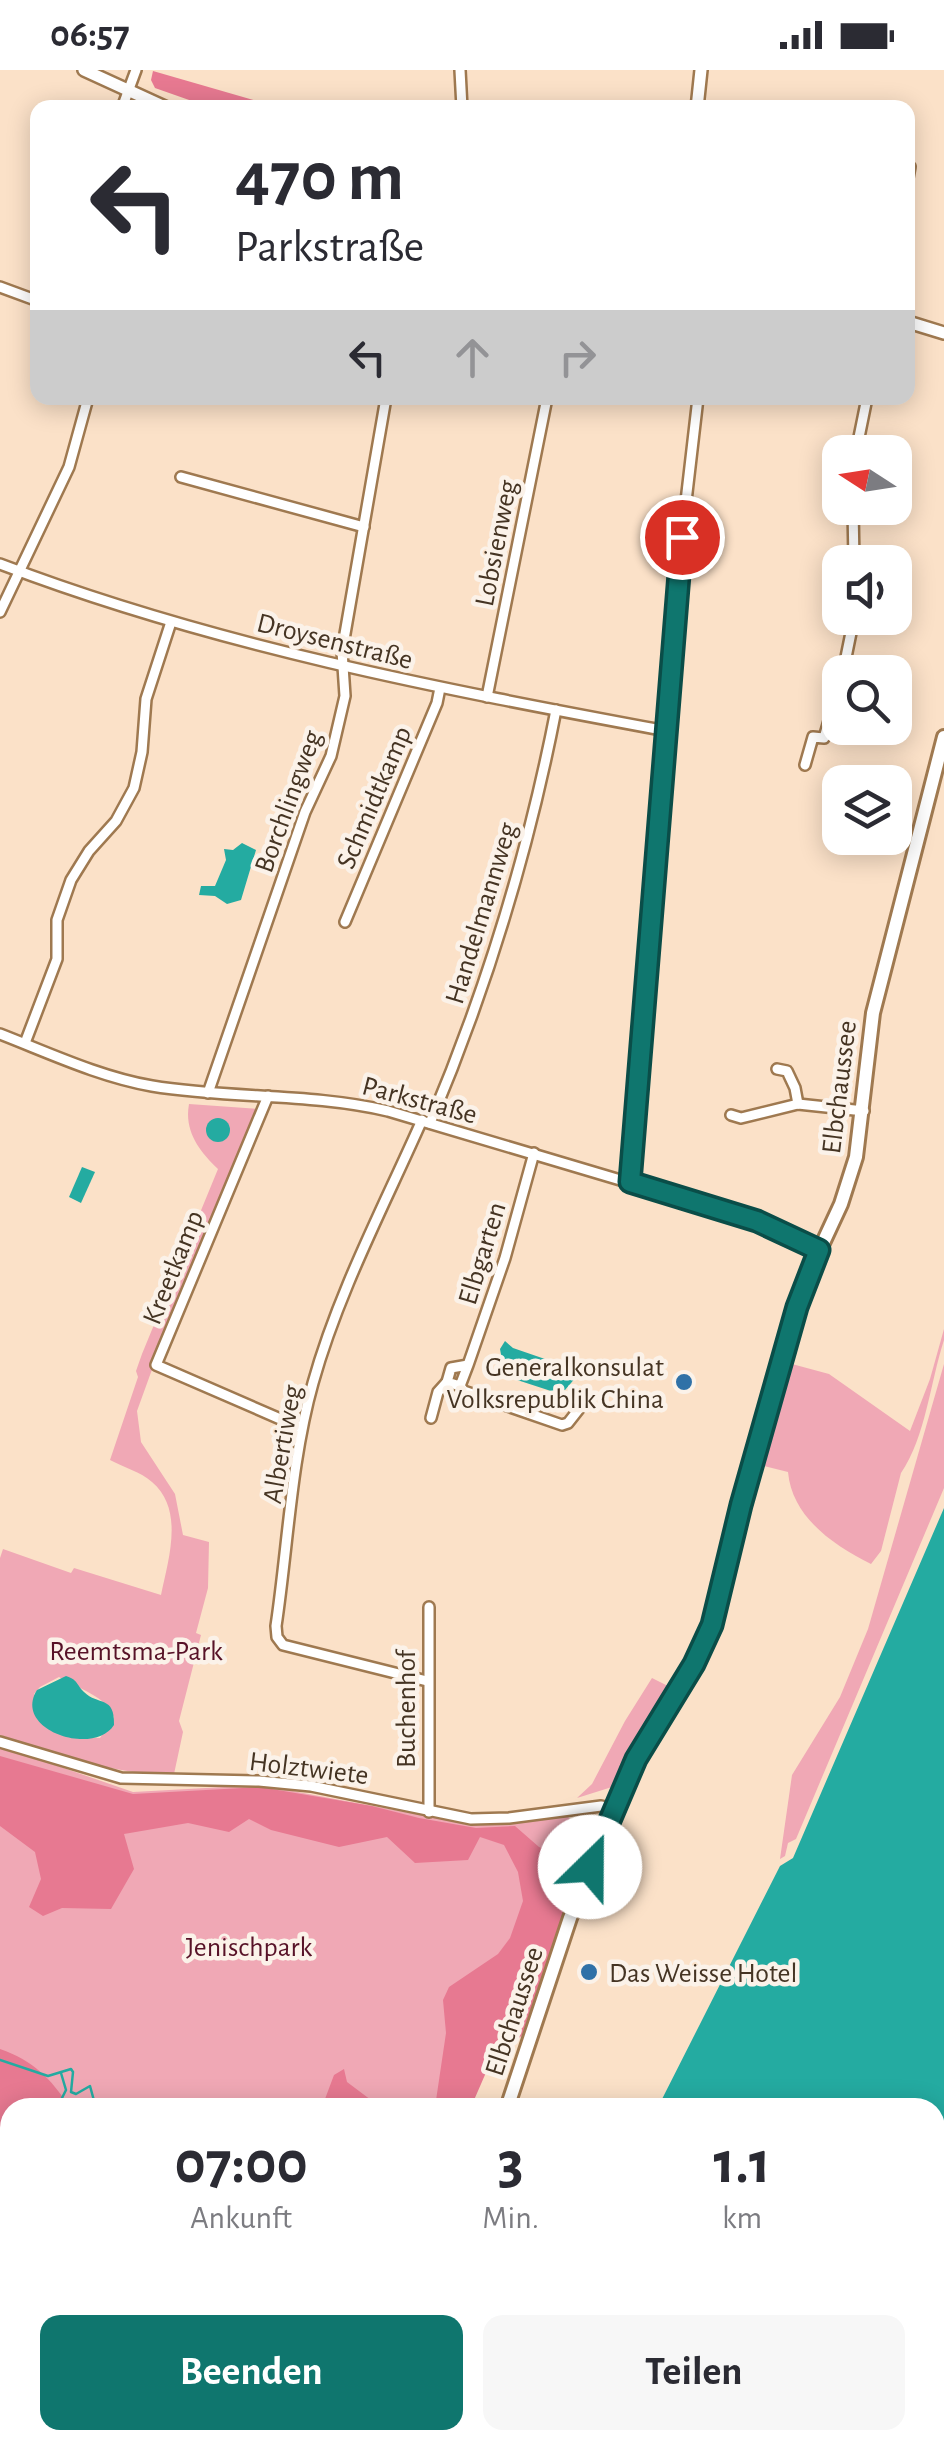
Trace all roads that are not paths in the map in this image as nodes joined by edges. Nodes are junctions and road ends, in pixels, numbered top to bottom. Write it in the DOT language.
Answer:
graph roads {
  1 [pos="84,70"];
  2 [pos="136,70"];
  3 [pos="460,70"];
  4 [pos="702,70"];
  5 [pos="128,92"];
  6 [pos="125,100"];
  7 [pos="148,100"];
  8 [pos="462,100"];
  9 [pos="698,100"];
  10 [pos="0,287"];
  11 [pos="30,298"];
  12 [pos="915,324"];
  13 [pos="944,333"];
  14 [pos="86,405"];
  15 [pos="385,405"];
  16 [pos="546,405"];
  17 [pos="697,405"];
  18 [pos="866,405"];
  19 [pos="859,435"];
  20 [pos="181,477"];
  21 [pos="364,527"];
  22 [pos="0,564"];
  23 [pos="21,572"];
  24 [pos="0,612"];
  25 [pos="171,622"];
  26 [pos="343,666"];
  27 [pos="440,688"];
  28 [pos="488,697"];
  29 [pos="556,710"];
  30 [pos="667,731"];
  31 [pos="944,737"];
  32 [pos="822,738"];
  33 [pos="805,765"];
  34 [pos="344,922"];
  35 [pos="0,1034"];
  36 [pos="25,1044"];
  37 [pos="777,1070"];
  38 [pos="208,1093"];
  39 [pos="268,1096"];
  40 [pos="798,1104"];
  41 [pos="864,1111"];
  42 [pos="731,1115"];
  43 [pos="426,1122"];
  44 [pos="534,1153"];
  45 [pos="630,1182"];
  46 [pos="819,1250"];
  47 [pos="468,1365"];
  48 [pos="447,1382"];
  49 [pos="460,1386"];
  50 [pos="579,1409"];
  51 [pos="431,1418"];
  52 [pos="301,1428"];
  53 [pos="429,1607"];
  54 [pos="426,1680"];
  55 [pos="0,1742"];
  56 [pos="614,1809"];
  57 [pos="429,1812"];
  58 [pos="510,2098"];
  1 -- 5 [label="street"];
  2 -- 5 [label="street"];
  3 -- 8 [label="street"];
  4 -- 9 [label="street"];
  5 -- 6 [label="street"];
  5 -- 7 [label="street"];
  10 -- 11 [label="street"];
  12 -- 13 [label="street"];
  14 -- 23 [label="street"];
  15 -- 21 [label="street, Borchlingweg"];
  16 -- 28 [label="street, Lobsienweg"];
  17 -- 30 [label="street"];
  18 -- 19 [label="street"];
  20 -- 21 [label="street"];
  21 -- 26 [label="street, Borchlingweg"];
  22 -- 23 [label="street, Droysenstraße"];
  23 -- 24 [label="street"];
  23 -- 25 [label="street, Droysenstraße"];
  25 -- 26 [label="street, Droysenstraße"];
  25 -- 36 [label="street"];
  26 -- 27 [label="street, Droysenstraße"];
  26 -- 38 [label="street, Borchlingweg"];
  27 -- 28 [label="street, Droysenstraße"];
  27 -- 34 [label="street, Schmidtkamp"];
  28 -- 29 [label="street, Droysenstraße"];
  29 -- 30 [label="street, Droysenstraße"];
  29 -- 43 [label="street, Handelmannweg"];
  30 -- 45 [label="street"];
  31 -- 41 [label="main road, Elbchaussee"];
  32 -- 33 [label="street"];
  35 -- 36 [label="street, Parkstraße"];
  36 -- 38 [label="street, Parkstraße"];
  37 -- 40 [label="street"];
  38 -- 39 [label="street, Parkstraße"];
  39 -- 43 [label="street, Parkstraße"];
  39 -- 52 [label="street, Kreetkamp"];
  40 -- 41 [label="street"];
  40 -- 42 [label="street"];
  41 -- 46 [label="main road, Elbchaussee"];
  43 -- 44 [label="street, Parkstraße"];
  43 -- 52 [label="street, Albertiweg"];
  44 -- 45 [label="street, Parkstraße"];
  44 -- 47 [label="street, Elbgarten"];
  45 -- 46 [label="street, Parkstraße"];
  46 -- 56 [label="main road, Elbchaussee"];
  47 -- 48 [label="street"];
  47 -- 49 [label="street, Elbgarten"];
  48 -- 49 [label="street"];
  48 -- 51 [label="street"];
  49 -- 50 [label="street"];
  52 -- 54 [label="street, Albertiweg"];
  53 -- 54 [label="street, Buchenhof"];
  54 -- 57 [label="street, Buchenhof"];
  55 -- 57 [label="street, Holztwiete"];
  56 -- 57 [label="street, Holztwiete"];
  56 -- 58 [label="main road, Elbchaussee"];
}
